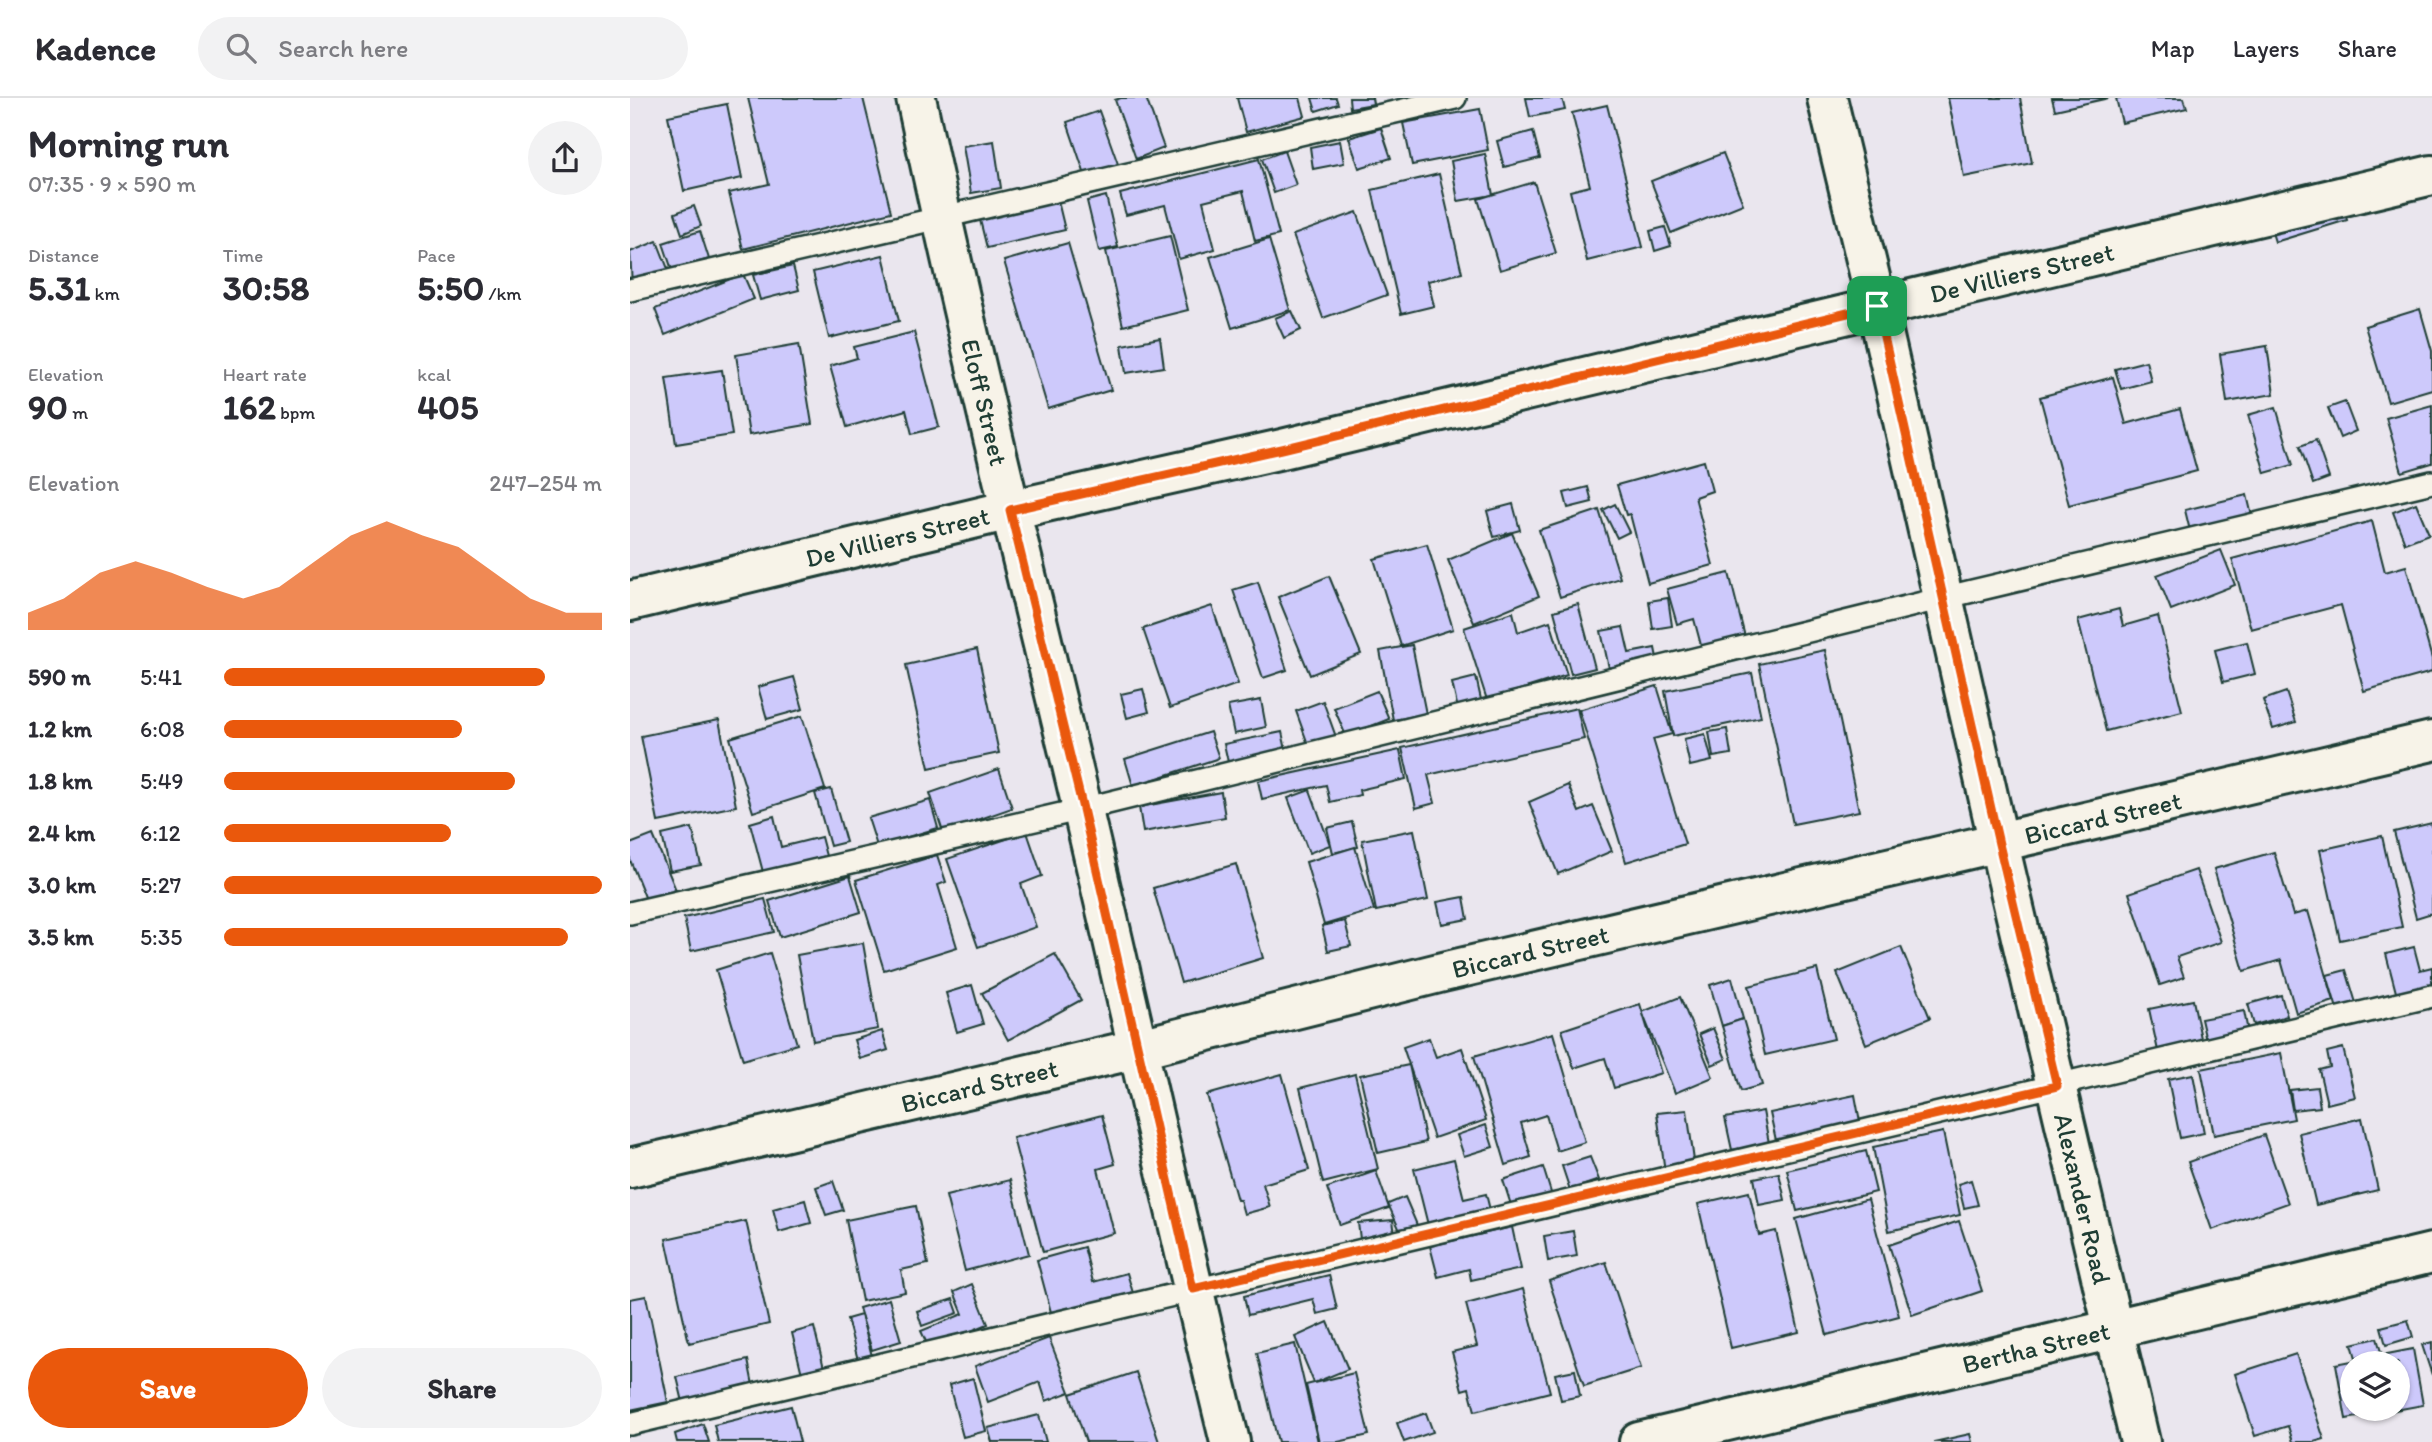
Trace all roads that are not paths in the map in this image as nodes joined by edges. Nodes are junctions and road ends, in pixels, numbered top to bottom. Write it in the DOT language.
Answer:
graph roads {
  1 [pos="916,98"];
  2 [pos="1455,98"];
  3 [pos="1827,98"];
  4 [pos="2432,174"];
  5 [pos="941,218"];
  6 [pos="630,290"];
  7 [pos="1877,306"];
  8 [pos="2432,482"];
  9 [pos="1010,510"];
  10 [pos="1943,598"];
  11 [pos="630,601"];
  12 [pos="2432,741"];
  13 [pos="1083,809"];
  14 [pos="1999,844"];
  15 [pos="630,913"];
  16 [pos="2432,996"];
  17 [pos="1136,1049"];
  18 [pos="2057,1086"];
  19 [pos="630,1168"];
  20 [pos="2432,1253"];
  21 [pos="1193,1289"];
  22 [pos="2113,1330"];
  23 [pos="630,1424"];
  24 [pos="1230,1442"];
  25 [pos="1639,1442"];
  26 [pos="2140,1442"];
  1 -- 5 [label="street, Eloff Street"];
  2 -- 5 [label="lane"];
  3 -- 7 [label="street, Alexander Road"];
  4 -- 7 [label="street, De Villiers Street"];
  5 -- 6 [label="lane"];
  5 -- 9 [label="street, Eloff Street"];
  7 -- 9 [label="street, De Villiers Street"];
  7 -- 10 [label="street, Alexander Road"];
  8 -- 10 [label="lane"];
  9 -- 11 [label="street, De Villiers Street"];
  9 -- 13 [label="street, Eloff Street"];
  10 -- 13 [label="lane"];
  10 -- 14 [label="street, Alexander Road"];
  12 -- 14 [label="street, Biccard Street"];
  13 -- 15 [label="lane"];
  13 -- 17 [label="street, Eloff Street"];
  14 -- 17 [label="street, Biccard Street"];
  14 -- 18 [label="street, Alexander Road"];
  16 -- 18 [label="lane"];
  17 -- 19 [label="street, Biccard Street"];
  17 -- 21 [label="street, Eloff Street"];
  18 -- 21 [label="lane"];
  18 -- 22 [label="street, Alexander Road"];
  20 -- 22 [label="street, Bertha Street"];
  21 -- 23 [label="lane"];
  21 -- 24 [label="street, Eloff Street"];
  22 -- 25 [label="street, Bertha Street"];
  22 -- 26 [label="street, Alexander Road"];
}
